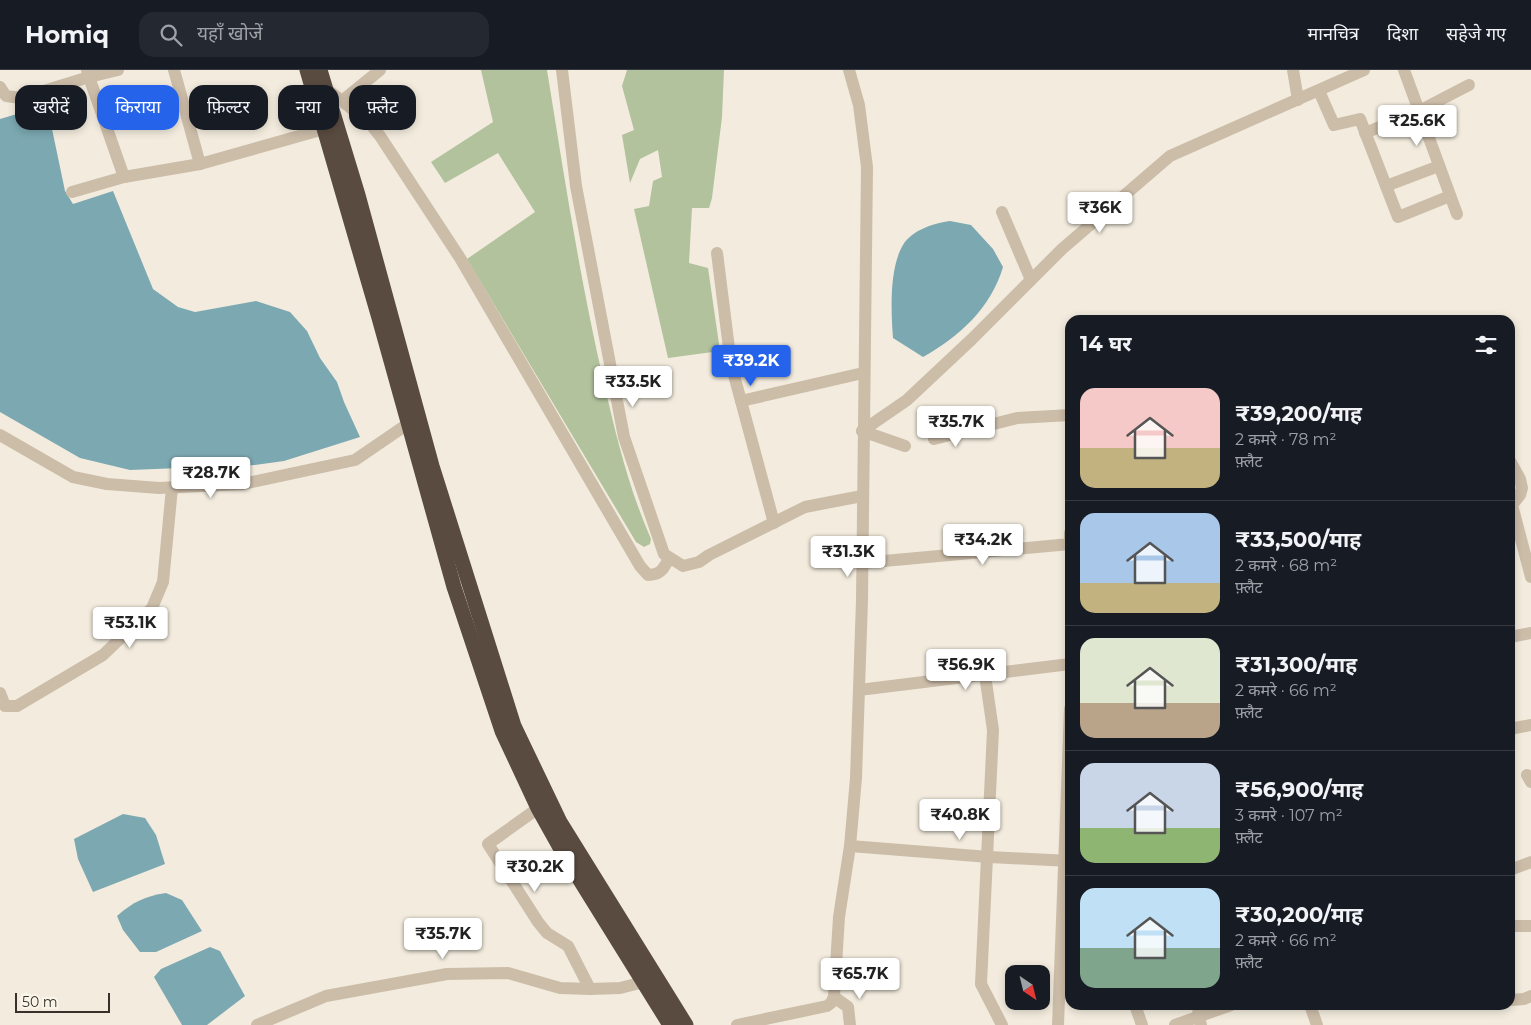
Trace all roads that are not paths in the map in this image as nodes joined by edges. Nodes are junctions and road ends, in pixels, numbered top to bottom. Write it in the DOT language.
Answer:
graph roads {
  1 [pos="118,70"];
  2 [pos="174,70"];
  3 [pos="307,70"];
  4 [pos="320,70"];
  5 [pos="380,70"];
  6 [pos="562,70"];
  7 [pos="850,70"];
  8 [pos="1293,70"];
  9 [pos="1364,70"];
  10 [pos="1404,70"];
  11 [pos="88,74"];
  12 [pos="311,85"];
  13 [pos="324,85"];
  14 [pos="1470,86"];
  15 [pos="0,87"];
  16 [pos="1319,91"];
  17 [pos="339,99"];
  18 [pos="1298,100"];
  19 [pos="342,101"];
  20 [pos="1419,111"];
  21 [pos="320,130"];
  22 [pos="324,130"];
  23 [pos="336,130"];
  24 [pos="1365,133"];
  25 [pos="200,164"];
  26 [pos="1439,166"];
  27 [pos="124,177"];
  28 [pos="1386,186"];
  29 [pos="72,192"];
  30 [pos="1450,196"];
  31 [pos="1002,212"];
  32 [pos="1457,214"];
  33 [pos="717,253"];
  34 [pos="1031,280"];
  35 [pos="863,373"];
  36 [pos="741,401"];
  37 [pos="1065,415"];
  38 [pos="414,419"];
  39 [pos="862,431"];
  40 [pos="0,435"];
  41 [pos="934,439"];
  42 [pos="905,446"];
  43 [pos="1515,470"];
  44 [pos="172,488"];
  45 [pos="862,496"];
  46 [pos="1515,501"];
  47 [pos="1515,516"];
  48 [pos="774,523"];
  49 [pos="1065,545"];
  50 [pos="669,558"];
  51 [pos="862,562"];
  52 [pos="1531,577"];
  53 [pos="1531,633"];
  54 [pos="1515,636"];
  55 [pos="1065,665"];
  56 [pos="985,675"];
  57 [pos="859,690"];
  58 [pos="0,693"];
  59 [pos="2,706"];
  60 [pos="1531,725"];
  61 [pos="1515,728"];
  62 [pos="543,804"];
  63 [pos="850,846"];
  64 [pos="989,857"];
  65 [pos="1065,861"];
  66 [pos="1531,862"];
  67 [pos="1515,865"];
  68 [pos="1065,897"];
  69 [pos="1515,926"];
  70 [pos="1531,926"];
  71 [pos="644,982"];
  72 [pos="590,989"];
  73 [pos="1531,996"];
  74 [pos="834,997"];
  75 [pos="1515,1000"];
  76 [pos="1137,1010"];
  77 [pos="1215,1010"];
  78 [pos="1312,1010"];
  79 [pos="1199,1015"];
  80 [pos="258,1025"];
  81 [pos="670,1025"];
  82 [pos="686,1025"];
  83 [pos="737,1025"];
  84 [pos="850,1025"];
  85 [pos="1002,1025"];
  86 [pos="1058,1025"];
  87 [pos="1142,1025"];
  88 [pos="1175,1025"];
  89 [pos="1317,1025"];
  1 -- 11 [label="street"];
  2 -- 25 [label="street"];
  3 -- 12 [label="highway"];
  4 -- 13 [label="highway"];
  5 -- 19 [label="street"];
  6 -- 50 [label="street"];
  7 -- 35 [label="street"];
  8 -- 18 [label="street"];
  9 -- 16 [label="street"];
  10 -- 20 [label="street"];
  11 -- 15 [label="street"];
  11 -- 27 [label="street"];
  14 -- 20 [label="street"];
  16 -- 18 [label="street"];
  16 -- 24 [label="street"];
  17 -- 19 [label="street"];
  18 -- 34 [label="street"];
  19 -- 50 [label="street"];
  20 -- 24 [label="street"];
  20 -- 26 [label="street"];
  21 -- 25 [label="street"];
  22 -- 38 [label="highway"];
  23 -- 38 [label="highway"];
  24 -- 28 [label="street"];
  25 -- 27 [label="street"];
  26 -- 28 [label="street"];
  26 -- 30 [label="street"];
  27 -- 29 [label="street"];
  28 -- 30 [label="street"];
  30 -- 32 [label="street"];
  31 -- 34 [label="street"];
  33 -- 36 [label="street"];
  34 -- 39 [label="street"];
  35 -- 36 [label="street"];
  35 -- 39 [label="street"];
  36 -- 48 [label="street"];
  37 -- 41 [label="street"];
  38 -- 44 [label="street"];
  38 -- 62 [label="highway"];
  39 -- 42 [label="street"];
  39 -- 45 [label="street"];
  40 -- 44 [label="street"];
  43 -- 46 [label="street"];
  44 -- 59 [label="street"];
  45 -- 48 [label="street"];
  45 -- 51 [label="street"];
  47 -- 52 [label="street"];
  48 -- 50 [label="street"];
  49 -- 51 [label="street"];
  51 -- 57 [label="street"];
  53 -- 54 [label="street"];
  55 -- 56 [label="street"];
  56 -- 57 [label="street"];
  56 -- 64 [label="street"];
  57 -- 63 [label="street"];
  58 -- 59 [label="street"];
  60 -- 61 [label="street"];
  62 -- 71 [label="highway"];
  62 -- 72 [label="street"];
  62 -- 82 [label="highway"];
  63 -- 64 [label="street"];
  63 -- 74 [label="street"];
  64 -- 65 [label="street"];
  64 -- 85 [label="street"];
  66 -- 67 [label="street"];
  68 -- 86 [label="street"];
  69 -- 70 [label="street"];
  71 -- 72 [label="street"];
  71 -- 81 [label="highway"];
  72 -- 80 [label="street"];
  73 -- 75 [label="street"];
  74 -- 83 [label="street"];
  74 -- 84 [label="street"];
  76 -- 87 [label="street"];
  77 -- 79 [label="street"];
  78 -- 89 [label="street"];
  79 -- 88 [label="street"];
}
